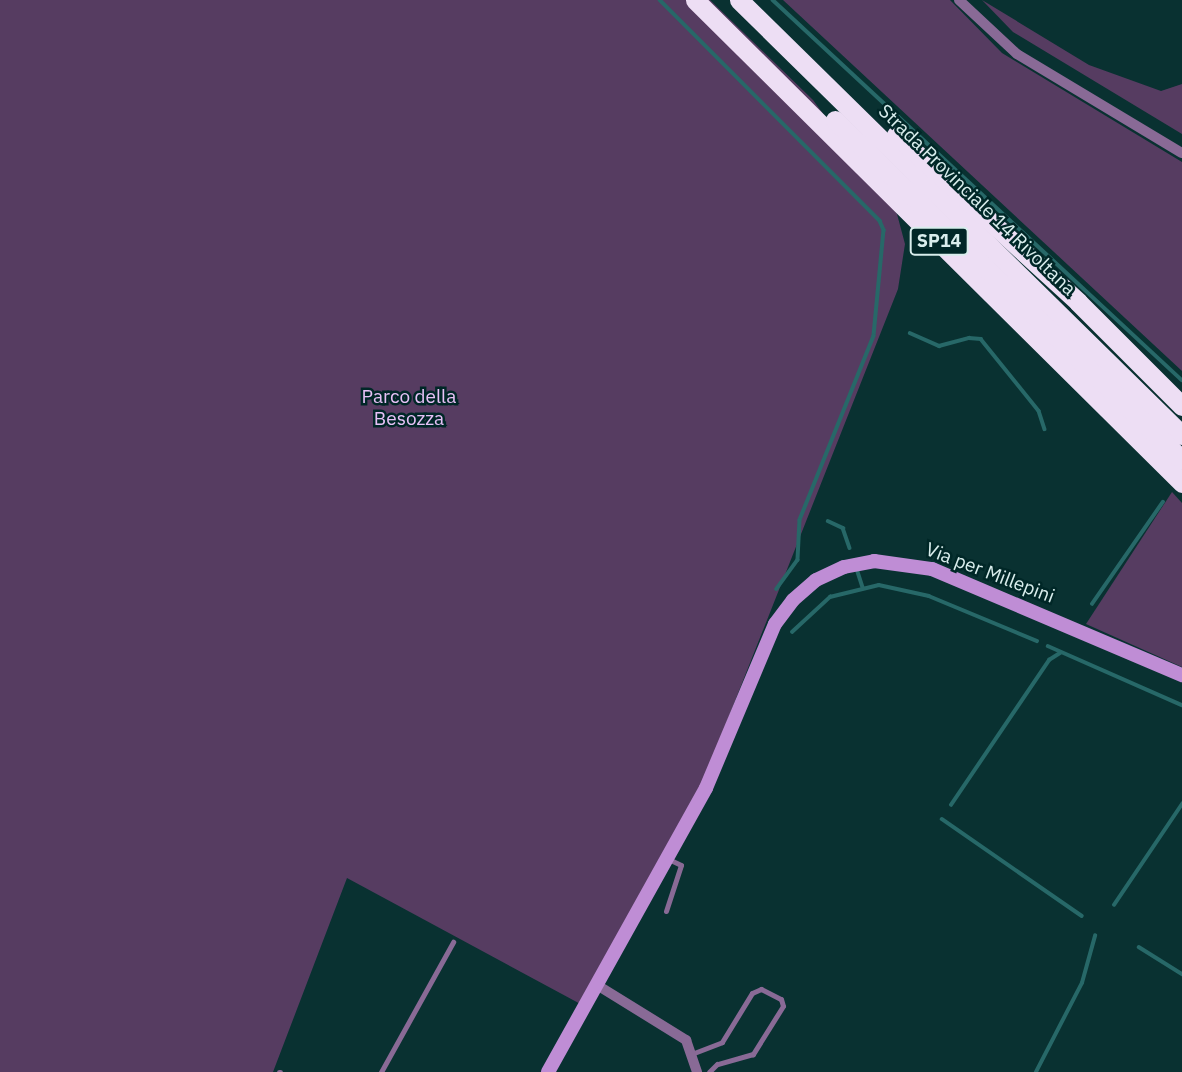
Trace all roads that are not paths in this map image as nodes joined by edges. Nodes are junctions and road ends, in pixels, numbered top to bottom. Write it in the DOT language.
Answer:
graph roads {
  1 [pos="695,0"];
  2 [pos="710,0"];
  3 [pos="738,0"];
  4 [pos="749,0"];
  5 [pos="959,0"];
  6 [pos="1182,153"];
  7 [pos="1182,406"];
  8 [pos="1182,435"];
  9 [pos="1182,460"];
  10 [pos="1182,483"];
  11 [pos="1182,675"];
  12 [pos="668,859"];
  13 [pos="666,911"];
  14 [pos="453,942"];
  15 [pos="597,985"];
  16 [pos="694,1053"];
  17 [pos="381,1072"];
  18 [pos="548,1072"];
  19 [pos="697,1072"];
  20 [pos="709,1072"];
  1 -- 10 [label="highway, SP14"];
  2 -- 9 [label="highway, SP14"];
  3 -- 8 [label="highway, Strada Provinciale 14 Rivoltana / SP14"];
  4 -- 7 [label="highway, SP14"];
  5 -- 6 [label="street"];
  11 -- 12 [label="street, Via per Millepini"];
  12 -- 13 [label="lane"];
  12 -- 15 [label="street, Via per Millepini"];
  14 -- 17 [label="lane"];
  15 -- 16 [label="street"];
  15 -- 18 [label="street, Via per Millepini"];
  16 -- 19 [label="street"];
  16 -- 20 [label="lane"];
}
